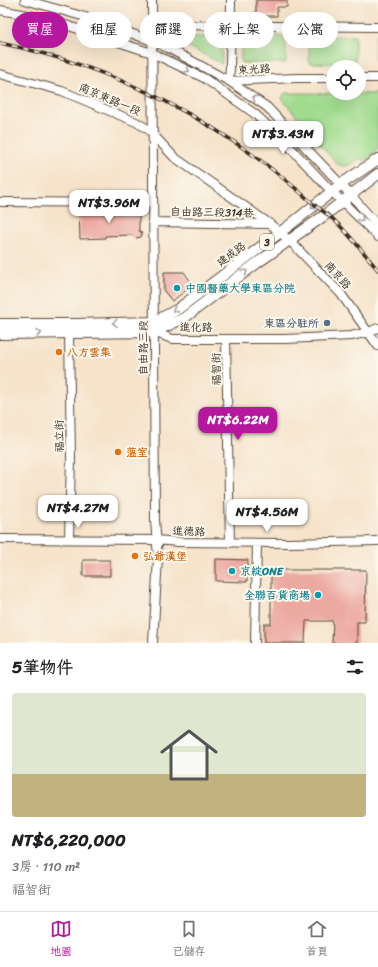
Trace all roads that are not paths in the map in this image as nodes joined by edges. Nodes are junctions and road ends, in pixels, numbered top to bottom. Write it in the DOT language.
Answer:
graph roads {
  1 [pos="26,0"];
  2 [pos="152,0"];
  3 [pos="231,0"];
  4 [pos="0,10"];
  5 [pos="152,12"];
  6 [pos="231,12"];
  7 [pos="274,26"];
  8 [pos="378,27"];
  9 [pos="140,37"];
  10 [pos="152,48"];
  11 [pos="168,48"];
  12 [pos="230,48"];
  13 [pos="152,53"];
  14 [pos="0,74"];
  15 [pos="326,78"];
  16 [pos="366,78"];
  17 [pos="378,78"];
  18 [pos="229,81"];
  19 [pos="152,135"];
  20 [pos="378,159"];
  21 [pos="378,174"];
  22 [pos="340,185"];
  23 [pos="332,192"];
  24 [pos="347,198"];
  25 [pos="0,202"];
  26 [pos="153,203"];
  27 [pos="153,222"];
  28 [pos="378,226"];
  29 [pos="275,228"];
  30 [pos="378,237"];
  31 [pos="290,241"];
  32 [pos="0,324"];
  33 [pos="154,327"];
  34 [pos="378,328"];
  35 [pos="369,332"];
  36 [pos="70,333"];
  37 [pos="0,334"];
  38 [pos="226,340"];
  39 [pos="378,346"];
  40 [pos="0,539"];
  41 [pos="69,539"];
  42 [pos="156,540"];
  43 [pos="378,541"];
  44 [pos="230,543"];
  45 [pos="257,543"];
  46 [pos="153,643"];
  47 [pos="255,643"];
  1 -- 9 [label="street, 東光路"];
  2 -- 5 [label="street, 自由路三段"];
  3 -- 6 [label="street"];
  4 -- 13 [label="street"];
  7 -- 8 [label="street"];
  10 -- 13 [label="street, 自由路三段"];
  11 -- 18 [label="street, 東光路"];
  12 -- 18 [label="street"];
  13 -- 19 [label="street, 自由路三段"];
  13 -- 23 [label="street, one-way"];
  14 -- 19 [label="street, 南京東路一段"];
  15 -- 18 [label="street, 東光路"];
  16 -- 17 [label="street"];
  22 -- 18 [label="street, one-way"];
  19 -- 26 [label="street, 自由路三段"];
  19 -- 29 [label="street, 南京東路一段"];
  20 -- 22 [label="main road, 建成路 / 3"];
  21 -- 24 [label="main road, 建成路 / 3"];
  22 -- 23 [label="main road, 建成路 / 3"];
  22 -- 24 [label="street"];
  23 -- 24 [label="street"];
  23 -- 29 [label="main road, 建成路 / 3, one-way"];
  24 -- 28 [label="street"];
  24 -- 30 [label="street, one-way"];
  24 -- 31 [label="main road, 建成路 / 3"];
  25 -- 26 [label="street"];
  26 -- 27 [label="street, 自由路三段"];
  27 -- 29 [label="street, 自由路三段314巷"];
  27 -- 33 [label="street, 自由路三段"];
  29 -- 31 [label="street, 南京路"];
  29 -- 33 [label="main road, 建成路 / 3, one-way"];
  33 -- 31 [label="main road, 建成路 / 3, one-way"];
  31 -- 35 [label="street, 南京路"];
  33 -- 32 [label="main road, 進化路 / 3, one-way"];
  33 -- 36 [label="main road, 進化路 / 3"];
  33 -- 38 [label="street, 進化路"];
  33 -- 42 [label="street, 自由路三段"];
  34 -- 35 [label="street, 進化路"];
  35 -- 38 [label="street, 進化路"];
  35 -- 39 [label="street, 南京路"];
  37 -- 36 [label="main road, 進化路 / 3, one-way"];
  36 -- 41 [label="street, 福立街"];
  38 -- 44 [label="street, 福智街"];
  40 -- 41 [label="street, 進德路"];
  41 -- 42 [label="street, 進德路"];
  42 -- 44 [label="street, 進德路"];
  42 -- 46 [label="street, 自由路三段"];
  43 -- 45 [label="street, 進德路"];
  44 -- 45 [label="street, 進德路"];
  45 -- 47 [label="street"];
}
